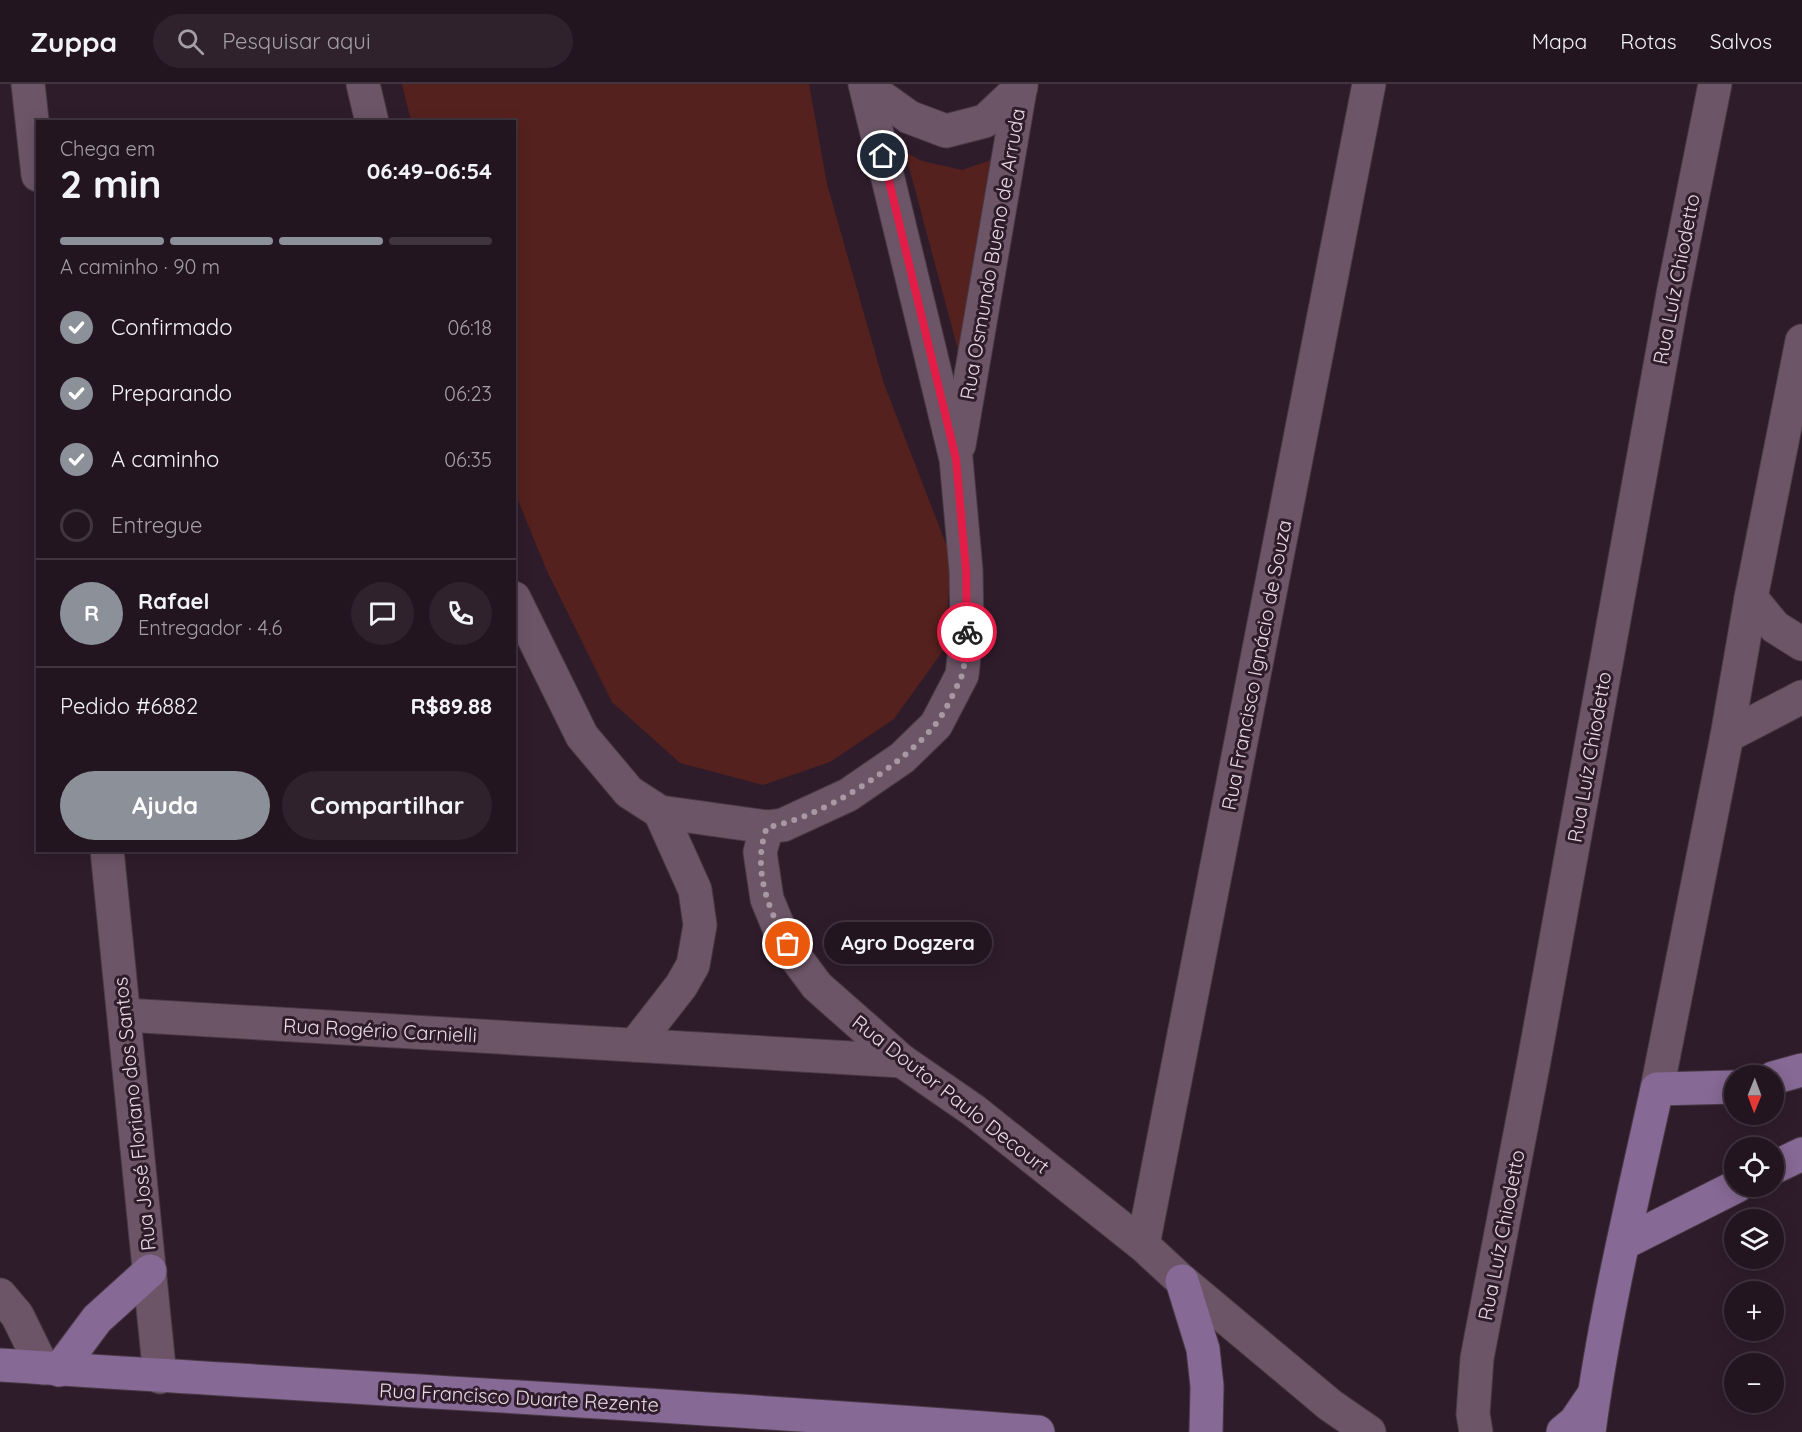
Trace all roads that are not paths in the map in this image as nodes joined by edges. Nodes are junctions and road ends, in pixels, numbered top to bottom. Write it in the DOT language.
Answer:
graph roads {
  1 [pos="28,84"];
  2 [pos="363,84"];
  3 [pos="1369,84"];
  4 [pos="1715,84"];
  5 [pos="866,85"];
  6 [pos="1021,86"];
  7 [pos="372,120"];
  8 [pos="36,157"];
  9 [pos="1802,341"];
  10 [pos="956,459"];
  11 [pos="1751,598"];
  12 [pos="516,602"];
  13 [pos="1802,644"];
  14 [pos="1802,697"];
  15 [pos="1727,736"];
  16 [pos="660,812"];
  17 [pos="767,827"];
  18 [pos="107,852"];
  19 [pos="124,1015"];
  20 [pos="635,1045"];
  21 [pos="902,1061"];
  22 [pos="1802,1070"];
  23 [pos="1784,1075"];
  24 [pos="1724,1087"];
  25 [pos="1657,1089"];
  26 [pos="1802,1154"];
  27 [pos="1784,1163"];
  28 [pos="1724,1193"];
  29 [pos="1624,1243"];
  30 [pos="1143,1245"];
  31 [pos="150,1270"];
  32 [pos="1182,1281"];
  33 [pos="0,1295"];
  34 [pos="0,1365"];
  35 [pos="51,1369"];
  36 [pos="160,1377"];
  37 [pos="1594,1394"];
  38 [pos="1038,1432"];
  39 [pos="1206,1432"];
  40 [pos="1369,1432"];
  41 [pos="1476,1432"];
  42 [pos="1563,1432"];
  43 [pos="1589,1432"];
  1 -- 8 [label="street"];
  2 -- 7 [label="street"];
  3 -- 30 [label="street, Rua Francisco Ignácio de Souza"];
  4 -- 41 [label="street, Rua Luíz Chiodetto"];
  5 -- 6 [label="street"];
  5 -- 10 [label="street"];
  6 -- 10 [label="street, Rua Osmundo Bueno de Arruda"];
  9 -- 11 [label="street"];
  10 -- 17 [label="street"];
  11 -- 13 [label="street"];
  11 -- 15 [label="street"];
  12 -- 16 [label="street"];
  14 -- 15 [label="street"];
  15 -- 25 [label="street"];
  16 -- 17 [label="street"];
  16 -- 20 [label="street"];
  17 -- 21 [label="street, Rua Doutor Paulo Decourt"];
  18 -- 19 [label="street, Rua José Floriano dos Santos"];
  19 -- 20 [label="street, Rua Rogério Carnielli"];
  19 -- 31 [label="street, Rua José Floriano dos Santos"];
  20 -- 21 [label="street, Rua Rogério Carnielli"];
  21 -- 30 [label="street, Rua Doutor Paulo Decourt"];
  22 -- 23 [label="main road"];
  24 -- 25 [label="main road"];
  25 -- 29 [label="main road"];
  26 -- 27 [label="main road"];
  28 -- 29 [label="main road"];
  29 -- 37 [label="main road"];
  30 -- 32 [label="street, Rua Doutor Paulo Decourt"];
  31 -- 35 [label="main road"];
  31 -- 36 [label="street, Rua José Floriano dos Santos"];
  32 -- 39 [label="main road"];
  32 -- 40 [label="street, Rua Doutor Paulo Decourt"];
  33 -- 35 [label="street"];
  34 -- 35 [label="main road, Rua Francisco Duarte Rezente"];
  35 -- 36 [label="main road, Rua Francisco Duarte Rezente"];
  36 -- 38 [label="main road, Rua Francisco Duarte Rezente"];
  37 -- 42 [label="main road"];
  37 -- 43 [label="main road"];
}
